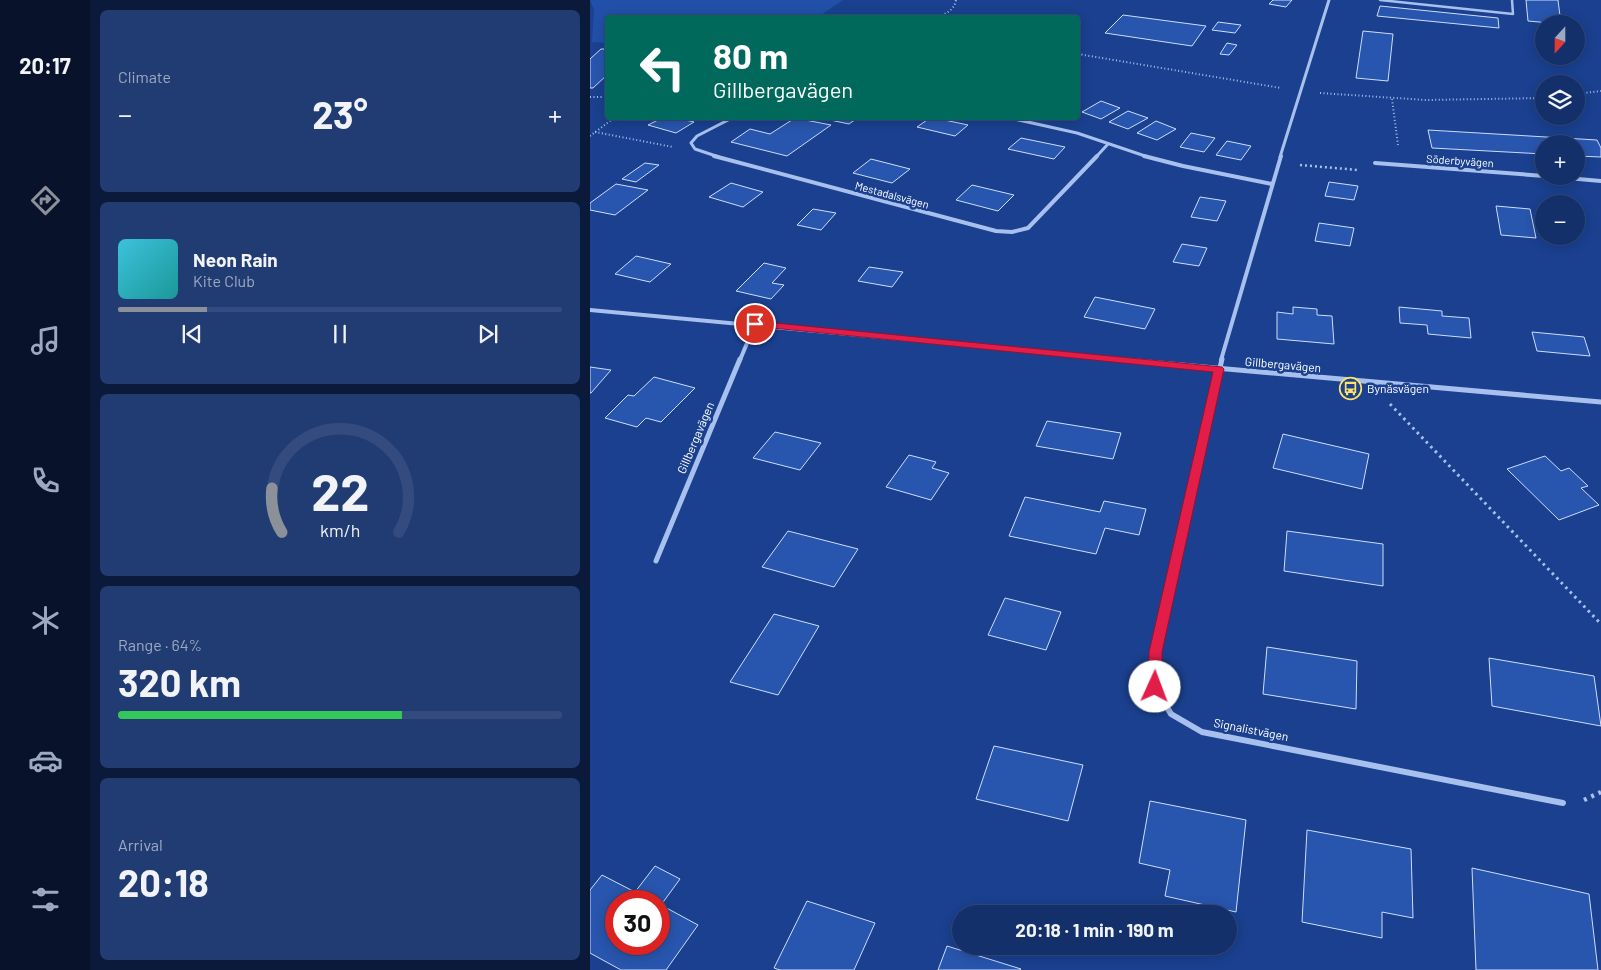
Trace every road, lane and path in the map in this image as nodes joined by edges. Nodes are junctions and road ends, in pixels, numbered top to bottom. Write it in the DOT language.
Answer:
graph roads {
  1 [pos="956,0"];
  2 [pos="1328,0"];
  3 [pos="1380,0"];
  4 [pos="1512,0"];
  5 [pos="943,15"];
  6 [pos="1601,91"];
  7 [pos="1585,93"];
  8 [pos="590,97"];
  9 [pos="605,97"];
  10 [pos="1392,98"];
  11 [pos="611,120"];
  12 [pos="728,120"];
  13 [pos="1019,120"];
  14 [pos="595,132"];
  15 [pos="590,136"];
  16 [pos="1108,144"];
  17 [pos="695,149"];
  18 [pos="1278,162"];
  19 [pos="1376,163"];
  20 [pos="1400,165"];
  21 [pos="1535,175"];
  22 [pos="1585,180"];
  23 [pos="1601,181"];
  24 [pos="1272,184"];
  25 [pos="590,310"];
  26 [pos="755,324"];
  27 [pos="1219,369"];
  28 [pos="1381,383"];
  29 [pos="1601,402"];
  30 [pos="656,561"];
  31 [pos="1601,624"];
  32 [pos="1563,803"];
  1 -- 5 [label="path"];
  2 -- 18 [label="street"];
  3 -- 4 [label="lane"];
  6 -- 7 [label="path"];
  8 -- 9 [label="path"];
  10 -- 20 [label="path"];
  11 -- 14 [label="path"];
  12 -- 17 [label="street"];
  13 -- 16 [label="street"];
  14 -- 15 [label="path"];
  14 -- 17 [label="path"];
  16 -- 17 [label="street, Mestadalsvägen"];
  16 -- 24 [label="street"];
  18 -- 19 [label="path"];
  18 -- 24 [label="street"];
  19 -- 20 [label="street, Söderbyvägen"];
  20 -- 21 [label="street, Söderbyvägen"];
  22 -- 23 [label="street, Söderbyvägen"];
  24 -- 27 [label="street"];
  25 -- 26 [label="street, Gillbergavägen"];
  26 -- 27 [label="street, Gillbergavägen"];
  26 -- 30 [label="street, Gillbergavägen"];
  27 -- 28 [label="street, Gillbergavägen"];
  27 -- 32 [label="street, Signalistvägen"];
  28 -- 29 [label="street, Gillbergavägen"];
  28 -- 31 [label="path"];
}
